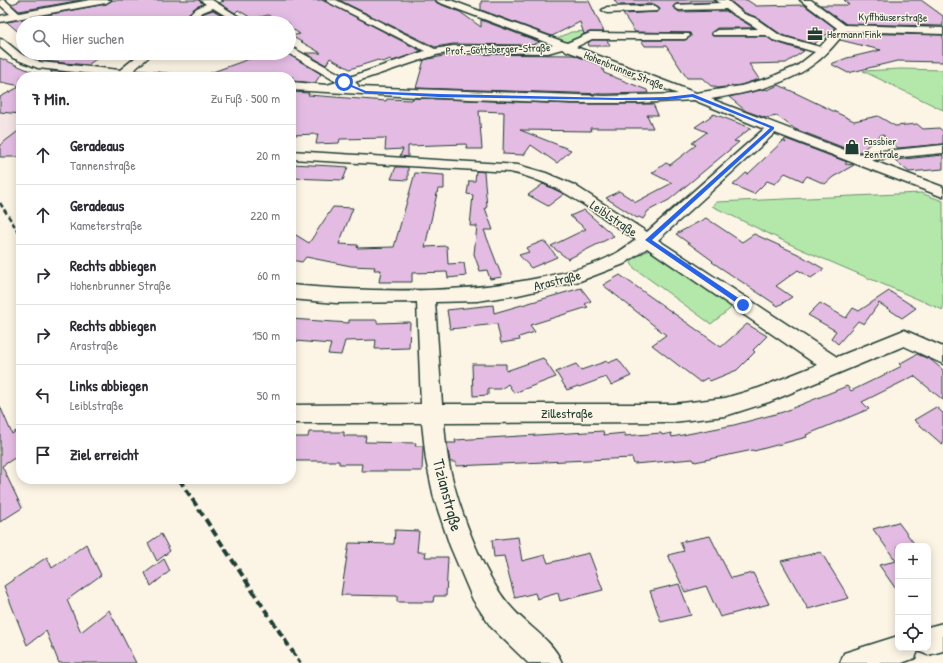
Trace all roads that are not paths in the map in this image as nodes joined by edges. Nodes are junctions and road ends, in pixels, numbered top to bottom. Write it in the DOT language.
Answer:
graph roads {
  1 [pos="0,0"];
  2 [pos="106,0"];
  3 [pos="329,0"];
  4 [pos="441,0"];
  5 [pos="602,0"];
  6 [pos="721,0"];
  7 [pos="805,0"];
  8 [pos="209,2"];
  9 [pos="729,6"];
  10 [pos="680,7"];
  11 [pos="654,10"];
  12 [pos="16,16"];
  13 [pos="17,16"];
  14 [pos="193,16"];
  15 [pos="232,16"];
  16 [pos="0,19"];
  17 [pos="612,22"];
  18 [pos="843,28"];
  19 [pos="943,31"];
  20 [pos="768,32"];
  21 [pos="717,33"];
  22 [pos="685,36"];
  23 [pos="0,42"];
  24 [pos="564,46"];
  25 [pos="823,51"];
  26 [pos="434,52"];
  27 [pos="296,54"];
  28 [pos="16,55"];
  29 [pos="26,60"];
  30 [pos="139,60"];
  31 [pos="99,72"];
  32 [pos="124,72"];
  33 [pos="344,82"];
  34 [pos="296,86"];
  35 [pos="328,89"];
  36 [pos="365,92"];
  37 [pos="693,96"];
  38 [pos="773,128"];
  39 [pos="943,149"];
  40 [pos="296,155"];
  41 [pos="852,158"];
  42 [pos="943,192"];
  43 [pos="648,240"];
  44 [pos="296,292"];
  45 [pos="426,296"];
  46 [pos="943,356"];
  47 [pos="835,366"];
  48 [pos="432,413"];
  49 [pos="296,414"];
  50 [pos="943,637"];
  51 [pos="931,640"];
  52 [pos="895,651"];
  53 [pos="548,663"];
  54 [pos="854,663"];
  1 -- 13 [label="street"];
  2 -- 13 [label="street"];
  3 -- 26 [label="street, Prof.-Göttsberger-Straße"];
  4 -- 24 [label="street, Hohenbrunner Straße"];
  5 -- 17 [label="street"];
  6 -- 9 [label="street"];
  7 -- 18 [label="street"];
  8 -- 14 [label="street"];
  8 -- 15 [label="street"];
  9 -- 10 [label="street"];
  9 -- 20 [label="street"];
  11 -- 17 [label="street"];
  12 -- 16 [label="street"];
  17 -- 22 [label="street"];
  17 -- 24 [label="street, Prof.-Göttsberger-Straße"];
  18 -- 19 [label="street, Kyffhäuserstraße"];
  18 -- 25 [label="street"];
  20 -- 21 [label="street"];
  20 -- 25 [label="street"];
  23 -- 28 [label="street"];
  24 -- 26 [label="street, Prof.-Göttsberger-Straße"];
  24 -- 37 [label="street, Hohenbrunner Straße"];
  25 -- 37 [label="street"];
  26 -- 33 [label="street, Prof.-Göttsberger-Straße"];
  27 -- 33 [label="street"];
  29 -- 31 [label="street"];
  30 -- 32 [label="street"];
  33 -- 35 [label="street, Prof.-Göttsberger-Straße"];
  33 -- 36 [label="street"];
  34 -- 35 [label="street"];
  35 -- 36 [label="street"];
  36 -- 37 [label="street"];
  37 -- 38 [label="street, Hohenbrunner Straße"];
  38 -- 41 [label="street, Hohenbrunner Straße"];
  38 -- 43 [label="street, Arastraße"];
  39 -- 41 [label="street, Hohenbrunner Straße"];
  40 -- 43 [label="street, Leiblstraße"];
  41 -- 42 [label="street, Hohenbrunner Straße"];
  43 -- 45 [label="street, Arastraße"];
  43 -- 47 [label="street, Leiblstraße"];
  44 -- 45 [label="street, Arastraße"];
  45 -- 48 [label="street, Tizianstraße"];
  46 -- 47 [label="street"];
  47 -- 48 [label="street, Zillestraße"];
  48 -- 49 [label="street, Zillestraße"];
  48 -- 53 [label="street, Tizianstraße"];
  50 -- 51 [label="street"];
  52 -- 54 [label="street"];
}
